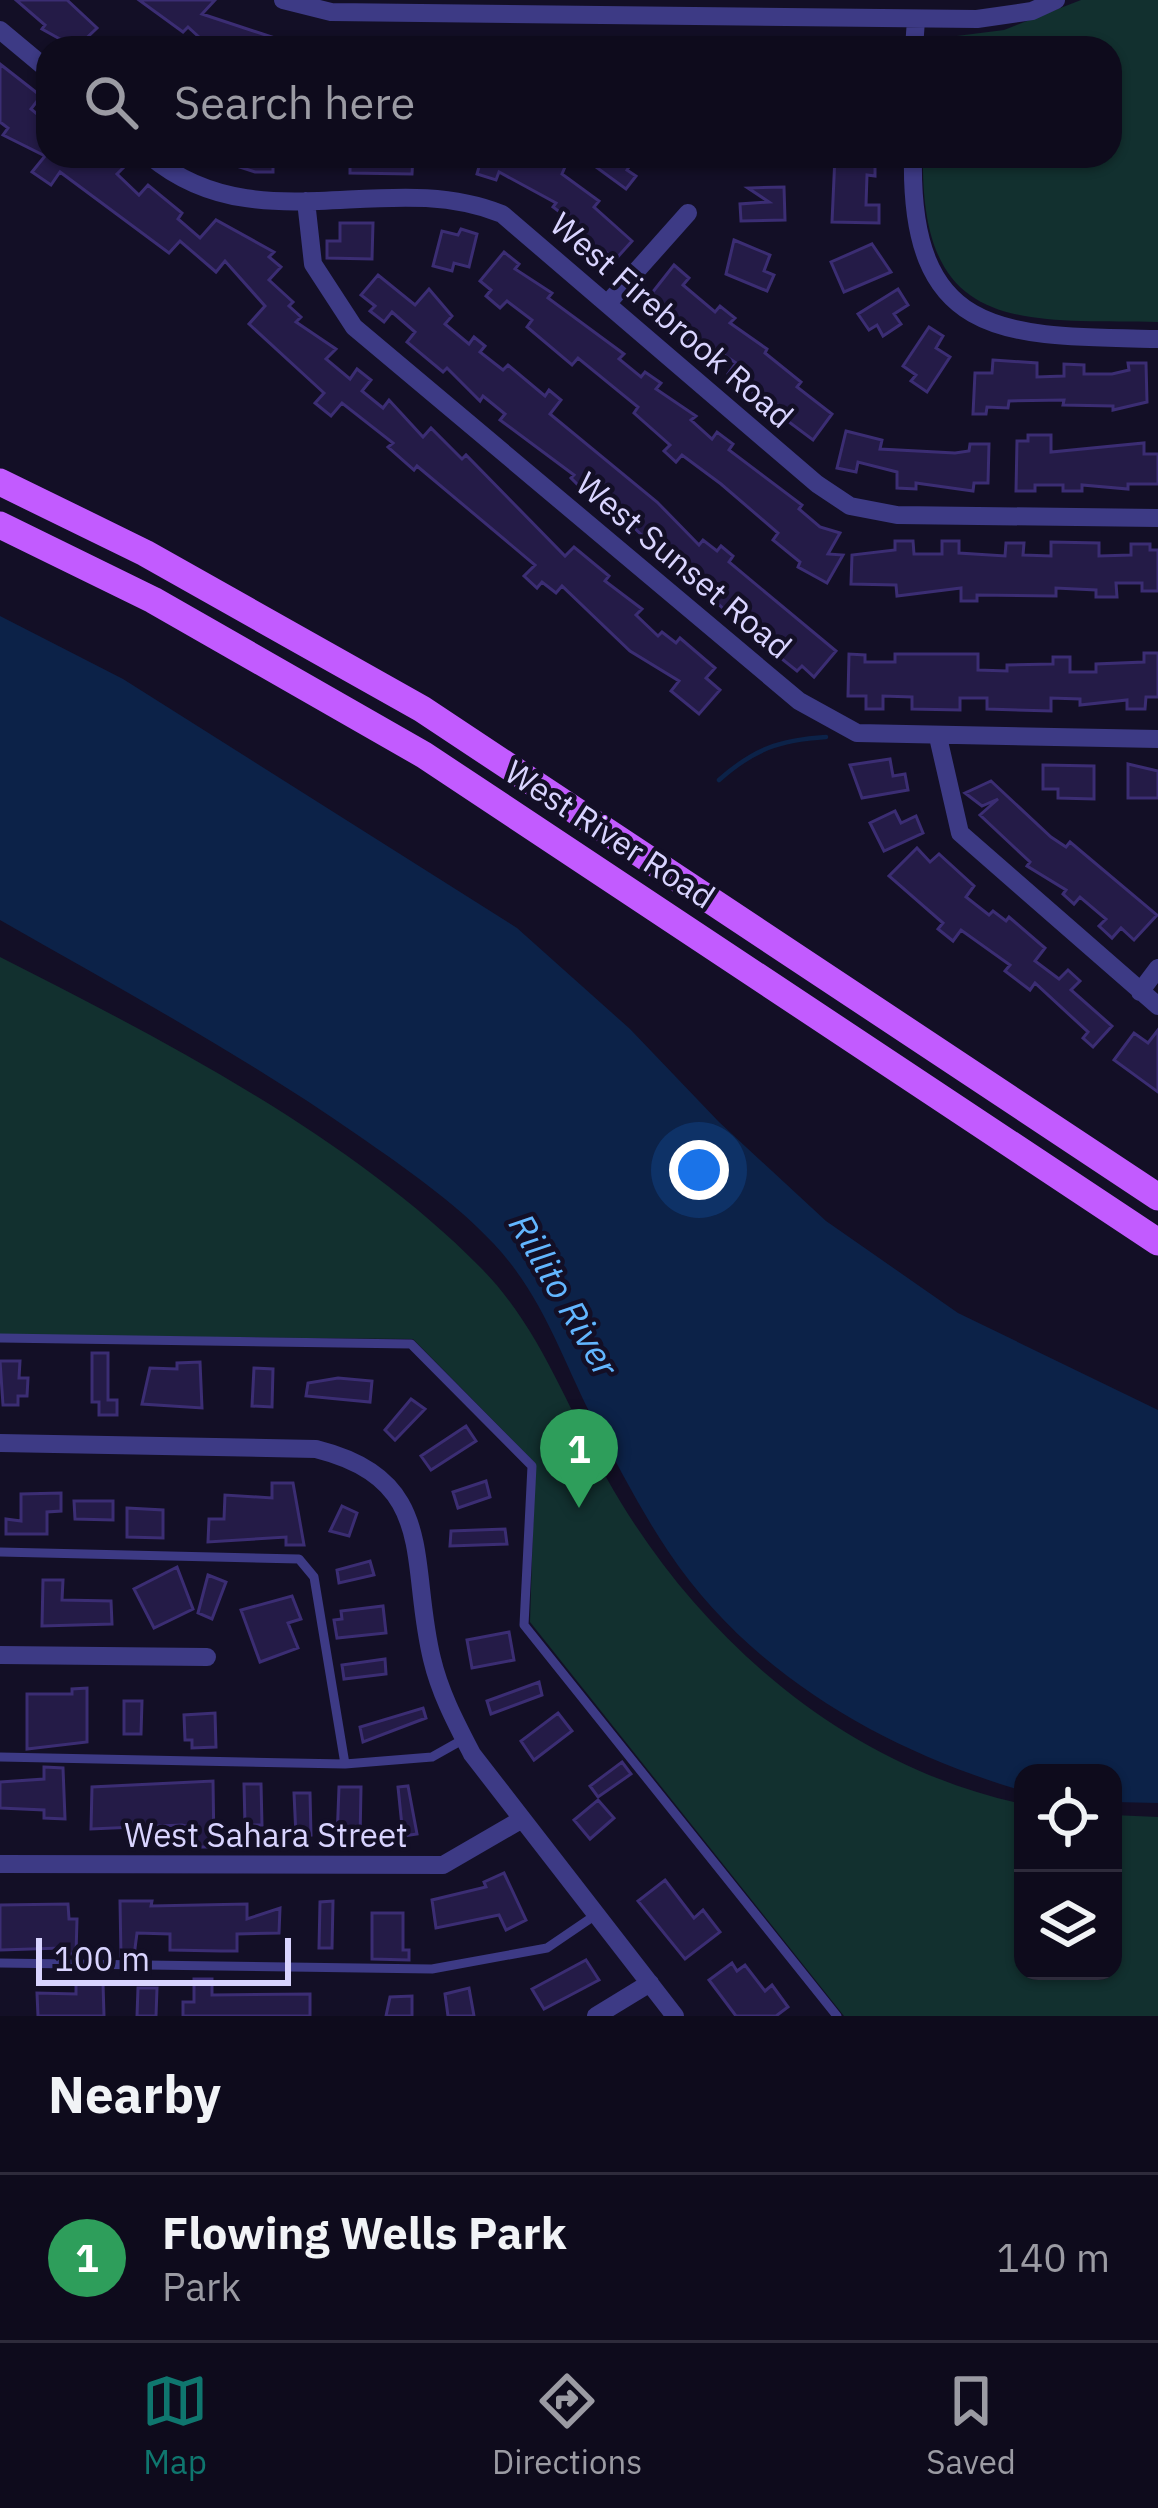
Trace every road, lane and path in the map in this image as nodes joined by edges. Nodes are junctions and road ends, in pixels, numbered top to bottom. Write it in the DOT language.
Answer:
graph roads {
  1 [pos="283,0"];
  2 [pos="1056,0"];
  3 [pos="695,9"];
  4 [pos="916,20"];
  5 [pos="0,29"];
  6 [pos="915,36"];
  7 [pos="36,60"];
  8 [pos="165,168"];
  9 [pos="913,168"];
  10 [pos="306,201"];
  11 [pos="688,213"];
  12 [pos="607,304"];
  13 [pos="1158,339"];
  14 [pos="0,482"];
  15 [pos="1158,518"];
  16 [pos="0,525"];
  17 [pos="938,736"];
  18 [pos="1158,739"];
  19 [pos="1158,968"];
  20 [pos="1140,992"];
  21 [pos="852,994"];
  22 [pos="1158,1006"];
  23 [pos="830,1023"];
  24 [pos="1158,1197"];
  25 [pos="1158,1242"];
  26 [pos="0,1338"];
  27 [pos="0,1443"];
  28 [pos="0,1552"];
  29 [pos="0,1655"];
  30 [pos="207,1657"];
  31 [pos="464,1739"];
  32 [pos="0,1757"];
  33 [pos="345,1764"];
  34 [pos="519,1820"];
  35 [pos="0,1864"];
  36 [pos="597,1914"];
  37 [pos="0,1964"];
  38 [pos="650,1983"];
  39 [pos="596,2016"];
  40 [pos="675,2016"];
  41 [pos="838,2016"];
  1 -- 3 [label="street"];
  2 -- 4 [label="street"];
  3 -- 4 [label="street"];
  4 -- 6 [label="street"];
  5 -- 7 [label="street"];
  8 -- 10 [label="street, West Firebrook Road"];
  9 -- 13 [label="street"];
  10 -- 12 [label="street, West Firebrook Road"];
  10 -- 17 [label="street, West Sunset Road"];
  11 -- 12 [label="street"];
  12 -- 15 [label="street, West Firebrook Road"];
  14 -- 21 [label="main road, West River Road"];
  16 -- 23 [label="main road, West River Road"];
  17 -- 18 [label="street, West Sunset Road"];
  17 -- 20 [label="street"];
  19 -- 20 [label="street"];
  20 -- 22 [label="street"];
  21 -- 23 [label="main road"];
  21 -- 24 [label="main road, West River Road"];
  23 -- 25 [label="main road, West River Road"];
  26 -- 41 [label="lane"];
  27 -- 31 [label="street"];
  28 -- 33 [label="lane"];
  29 -- 30 [label="street"];
  31 -- 33 [label="lane"];
  31 -- 34 [label="street"];
  32 -- 33 [label="lane"];
  34 -- 35 [label="street, West Sahara Street"];
  34 -- 36 [label="street"];
  36 -- 37 [label="lane"];
  36 -- 38 [label="street"];
  38 -- 39 [label="street"];
  38 -- 40 [label="street"];
}
